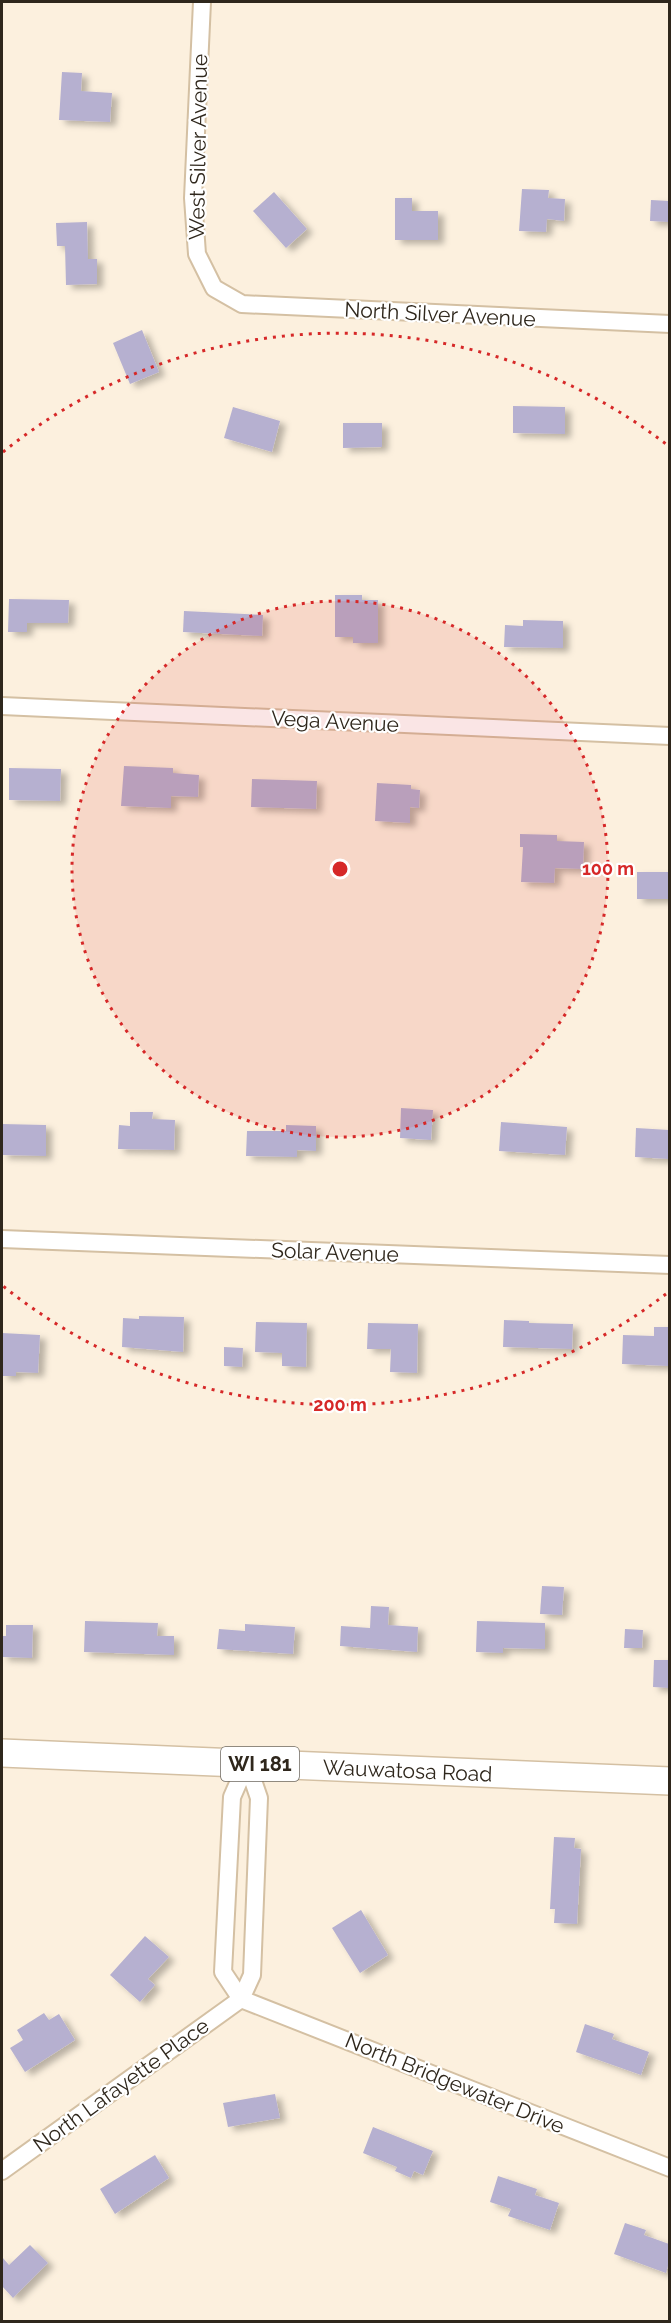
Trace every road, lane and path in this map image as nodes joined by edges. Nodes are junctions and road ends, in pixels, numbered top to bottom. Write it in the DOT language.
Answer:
graph roads {
  1 [pos="202,2"];
  2 [pos="214,288"];
  3 [pos="669,324"];
  4 [pos="2,706"];
  5 [pos="669,736"];
  6 [pos="2,1239"];
  7 [pos="669,1265"];
  8 [pos="2,1753"];
  9 [pos="247,1763"];
  10 [pos="669,1781"];
  11 [pos="241,1999"];
  12 [pos="669,2168"];
  13 [pos="2,2171"];
  1 -- 2 [label="street, West Silver Avenue"];
  2 -- 3 [label="street, North Silver Avenue"];
  4 -- 5 [label="street, Vega Avenue"];
  6 -- 7 [label="street, Solar Avenue"];
  8 -- 9 [label="main road, Wauwatosa Road / WI 181"];
  9 -- 10 [label="main road, Wauwatosa Road / WI 181"];
  9 -- 11 [label="street"];
  9 -- 11 [label="street"];
  11 -- 12 [label="street, North Bridgewater Drive"];
  11 -- 13 [label="street, North Lafayette Place"];
}
